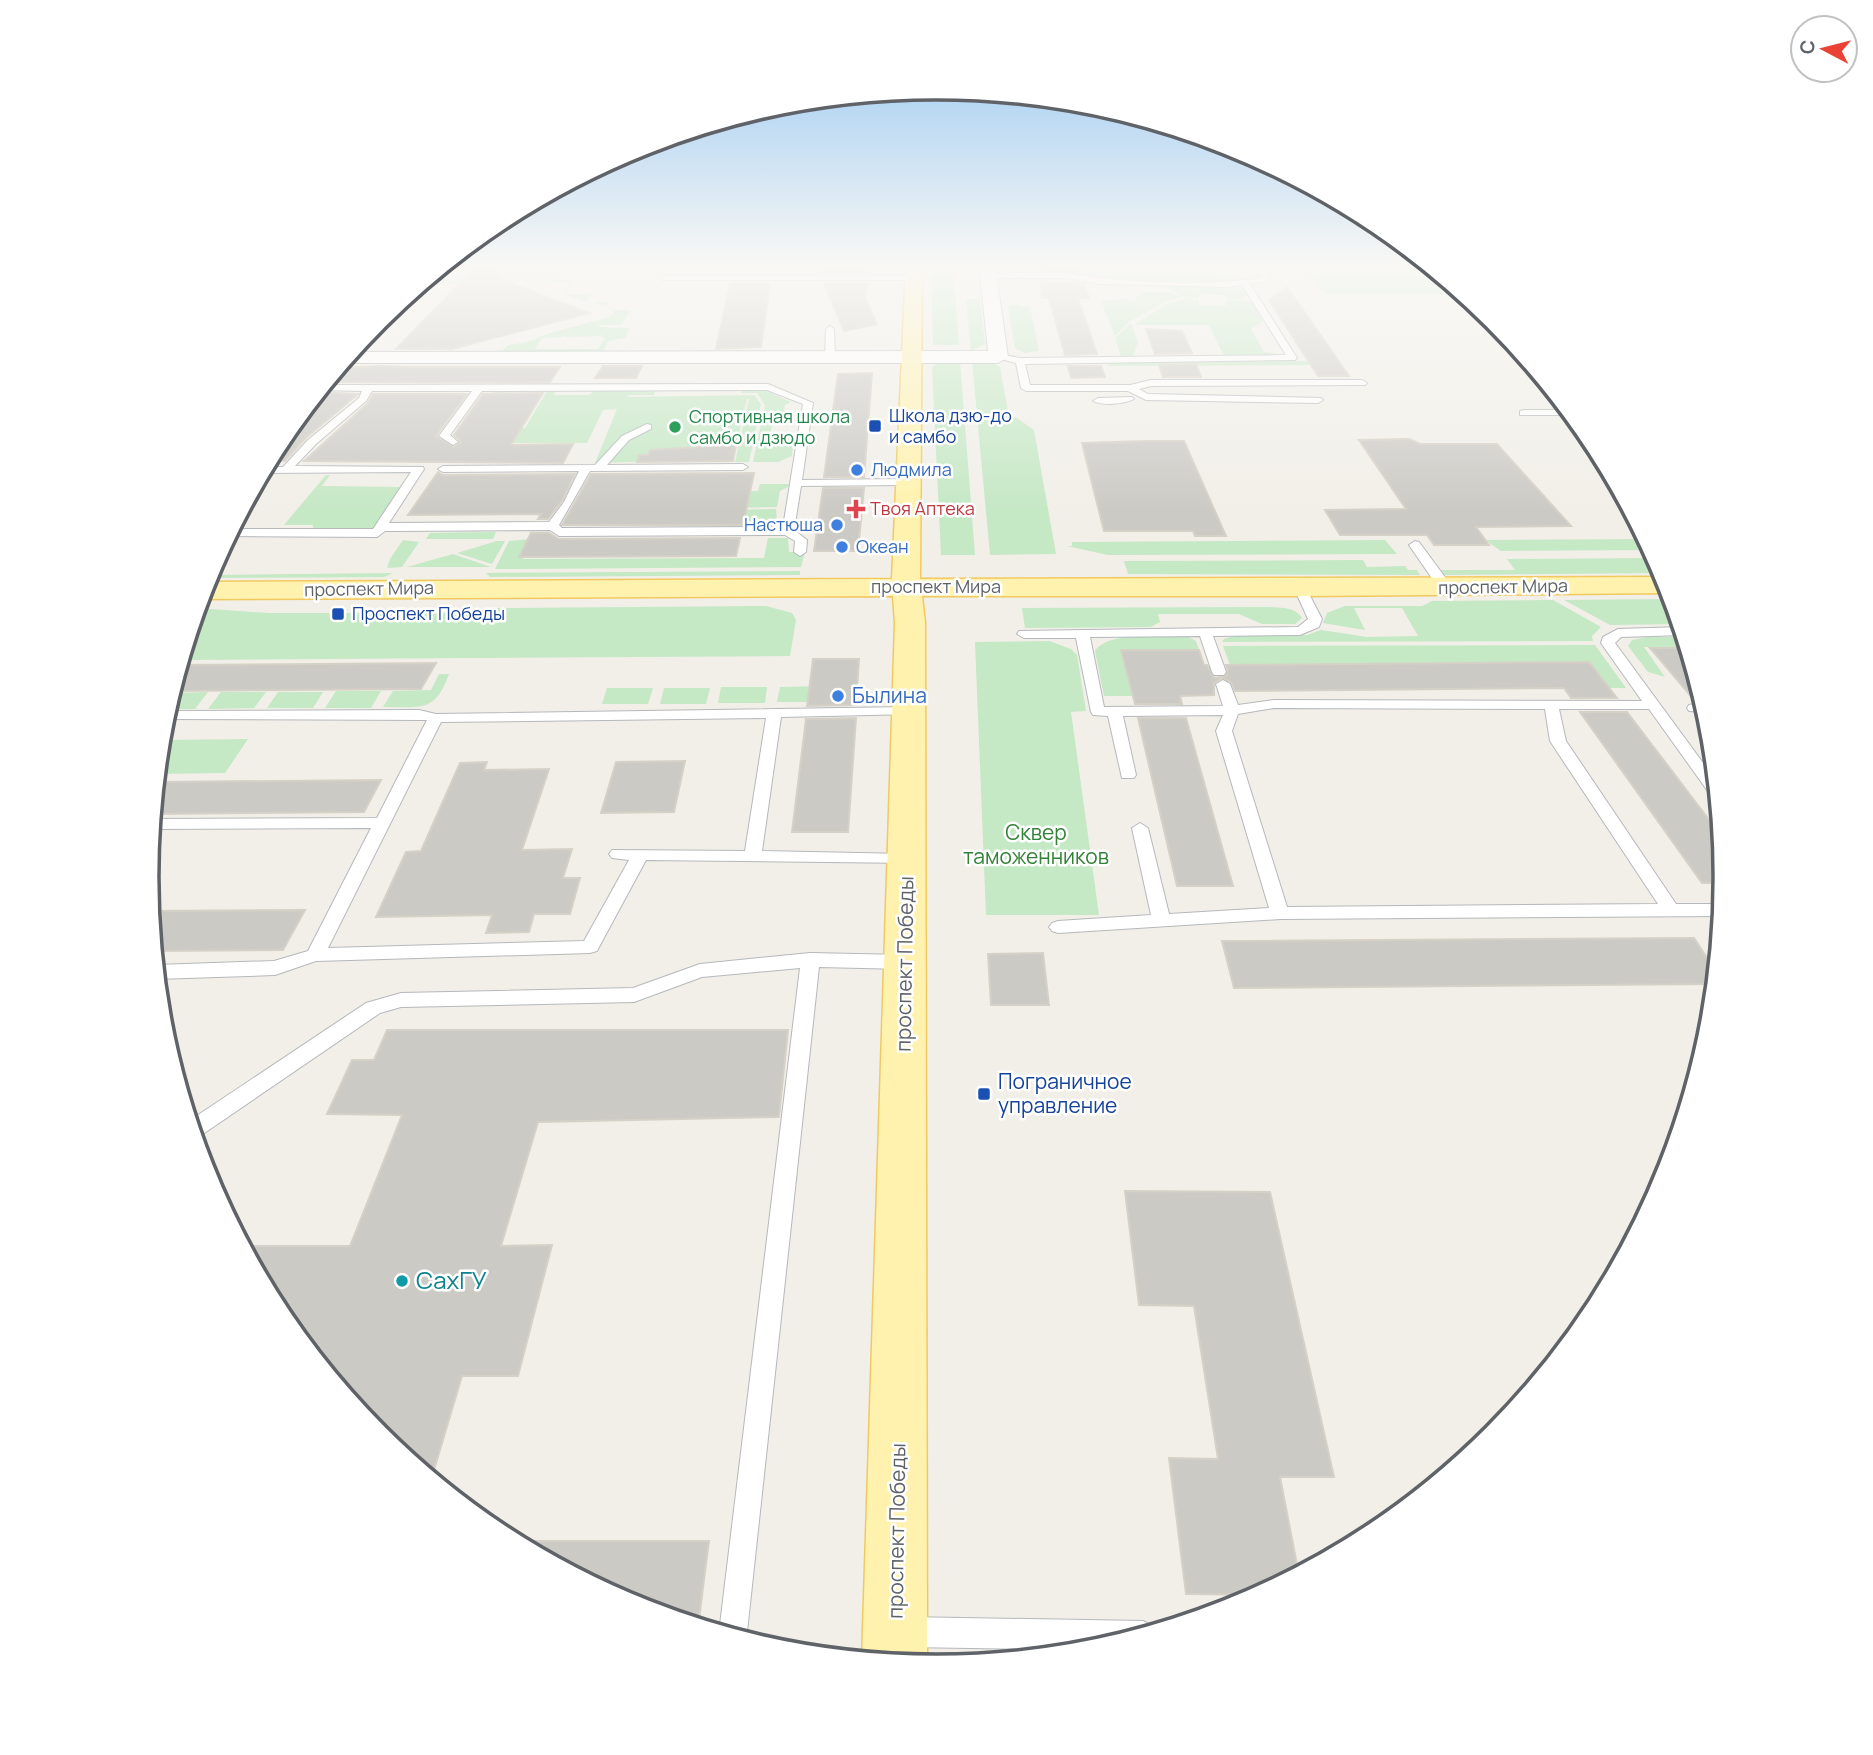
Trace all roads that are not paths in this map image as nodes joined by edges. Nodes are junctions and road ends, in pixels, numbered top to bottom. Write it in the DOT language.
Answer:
graph roads {
  1 [pos="830,347"];
  2 [pos="910,347"];
  3 [pos="997,347"];
  4 [pos="1285,347"];
  5 [pos="360,356"];
  6 [pos="909,356"];
  7 [pos="998,356"];
  8 [pos="830,357"];
  9 [pos="1020,361"];
  10 [pos="1362,383"];
  11 [pos="333,388"];
  12 [pos="368,388"];
  13 [pos="479,388"];
  14 [pos="1130,388"];
  15 [pos="1146,397"];
  16 [pos="1318,400"];
  17 [pos="1098,401"];
  18 [pos="1524,413"];
  19 [pos="1560,413"];
  20 [pos="647,427"];
  21 [pos="453,442"];
  22 [pos="743,467"];
  23 [pos="592,468"];
  24 [pos="443,469"];
  25 [pos="275,470"];
  26 [pos="286,470"];
  27 [pos="907,482"];
  28 [pos="795,483"];
  29 [pos="553,526"];
  30 [pos="380,527"];
  31 [pos="788,531"];
  32 [pos="240,533"];
  33 [pos="1415,545"];
  34 [pos="800,552"];
  35 [pos="1657,585"];
  36 [pos="907,587"];
  37 [pos="1445,587"];
  38 [pos="1300,588"];
  39 [pos="214,591"];
  40 [pos="1674,631"];
  41 [pos="1205,632"];
  42 [pos="1082,633"];
  43 [pos="1024,634"];
  44 [pos="1551,705"];
  45 [pos="1652,705"];
  46 [pos="1232,710"];
  47 [pos="909,711"];
  48 [pos="1114,712"];
  49 [pos="774,713"];
  50 [pos="176,715"];
  51 [pos="436,718"];
  52 [pos="1128,775"];
  53 [pos="1709,781"];
  54 [pos="383,823"];
  55 [pos="160,824"];
  56 [pos="1140,828"];
  57 [pos="618,854"];
  58 [pos="641,854"];
  59 [pos="753,856"];
  60 [pos="906,859"];
  61 [pos="1713,910"];
  62 [pos="1671,911"];
  63 [pos="1280,913"];
  64 [pos="1161,919"];
  65 [pos="1058,927"];
  66 [pos="315,955"];
  67 [pos="810,960"];
  68 [pos="905,962"];
  69 [pos="164,972"];
  70 [pos="199,1125"];
  71 [pos="734,1629"];
  72 [pos="1096,1638"];
  73 [pos="895,1648"];
  1 -- 8 [label="lane"];
  2 -- 6 [label="main road, проспект Победы"];
  3 -- 7 [label="street"];
  4 -- 9 [label="lane"];
  5 -- 8 [label="street"];
  6 -- 7 [label="street"];
  6 -- 8 [label="street"];
  6 -- 27 [label="main road, проспект Победы"];
  7 -- 9 [label="lane"];
  9 -- 14 [label="lane"];
  10 -- 14 [label="lane"];
  11 -- 12 [label="lane"];
  12 -- 13 [label="lane"];
  12 -- 26 [label="lane"];
  13 -- 21 [label="lane"];
  13 -- 28 [label="lane"];
  14 -- 15 [label="lane"];
  15 -- 16 [label="lane"];
  15 -- 17 [label="lane"];
  18 -- 19 [label="lane"];
  20 -- 23 [label="lane"];
  22 -- 23 [label="lane"];
  23 -- 24 [label="lane"];
  23 -- 29 [label="lane"];
  25 -- 26 [label="lane"];
  26 -- 30 [label="lane"];
  27 -- 28 [label="lane"];
  27 -- 36 [label="main road, проспект Победы"];
  28 -- 31 [label="lane"];
  29 -- 30 [label="lane"];
  29 -- 31 [label="lane"];
  30 -- 32 [label="lane"];
  31 -- 34 [label="lane"];
  33 -- 37 [label="lane"];
  35 -- 37 [label="main road, проспект Мира"];
  36 -- 38 [label="main road, проспект Мира"];
  36 -- 39 [label="main road, проспект Мира"];
  36 -- 47 [label="main road, проспект Победы"];
  37 -- 38 [label="main road, проспект Мира"];
  38 -- 41 [label="lane"];
  40 -- 45 [label="lane"];
  41 -- 42 [label="lane"];
  41 -- 46 [label="lane"];
  42 -- 43 [label="lane"];
  42 -- 48 [label="lane"];
  44 -- 45 [label="lane"];
  44 -- 46 [label="lane"];
  44 -- 62 [label="lane"];
  45 -- 53 [label="lane"];
  46 -- 48 [label="lane"];
  46 -- 63 [label="lane"];
  47 -- 49 [label="lane"];
  47 -- 60 [label="main road, проспект Победы"];
  48 -- 52 [label="lane"];
  49 -- 51 [label="lane"];
  49 -- 59 [label="lane"];
  50 -- 51 [label="lane"];
  51 -- 54 [label="lane"];
  54 -- 55 [label="lane"];
  54 -- 66 [label="lane"];
  56 -- 64 [label="lane"];
  57 -- 58 [label="lane"];
  58 -- 59 [label="lane"];
  58 -- 66 [label="lane"];
  59 -- 60 [label="lane"];
  60 -- 68 [label="main road, проспект Победы"];
  61 -- 62 [label="lane"];
  62 -- 63 [label="lane"];
  63 -- 64 [label="lane"];
  64 -- 65 [label="lane"];
  66 -- 69 [label="lane"];
  67 -- 68 [label="lane"];
  67 -- 70 [label="lane"];
  67 -- 71 [label="lane"];
  68 -- 73 [label="main road, проспект Победы"];
  72 -- 73 [label="lane"];
}
